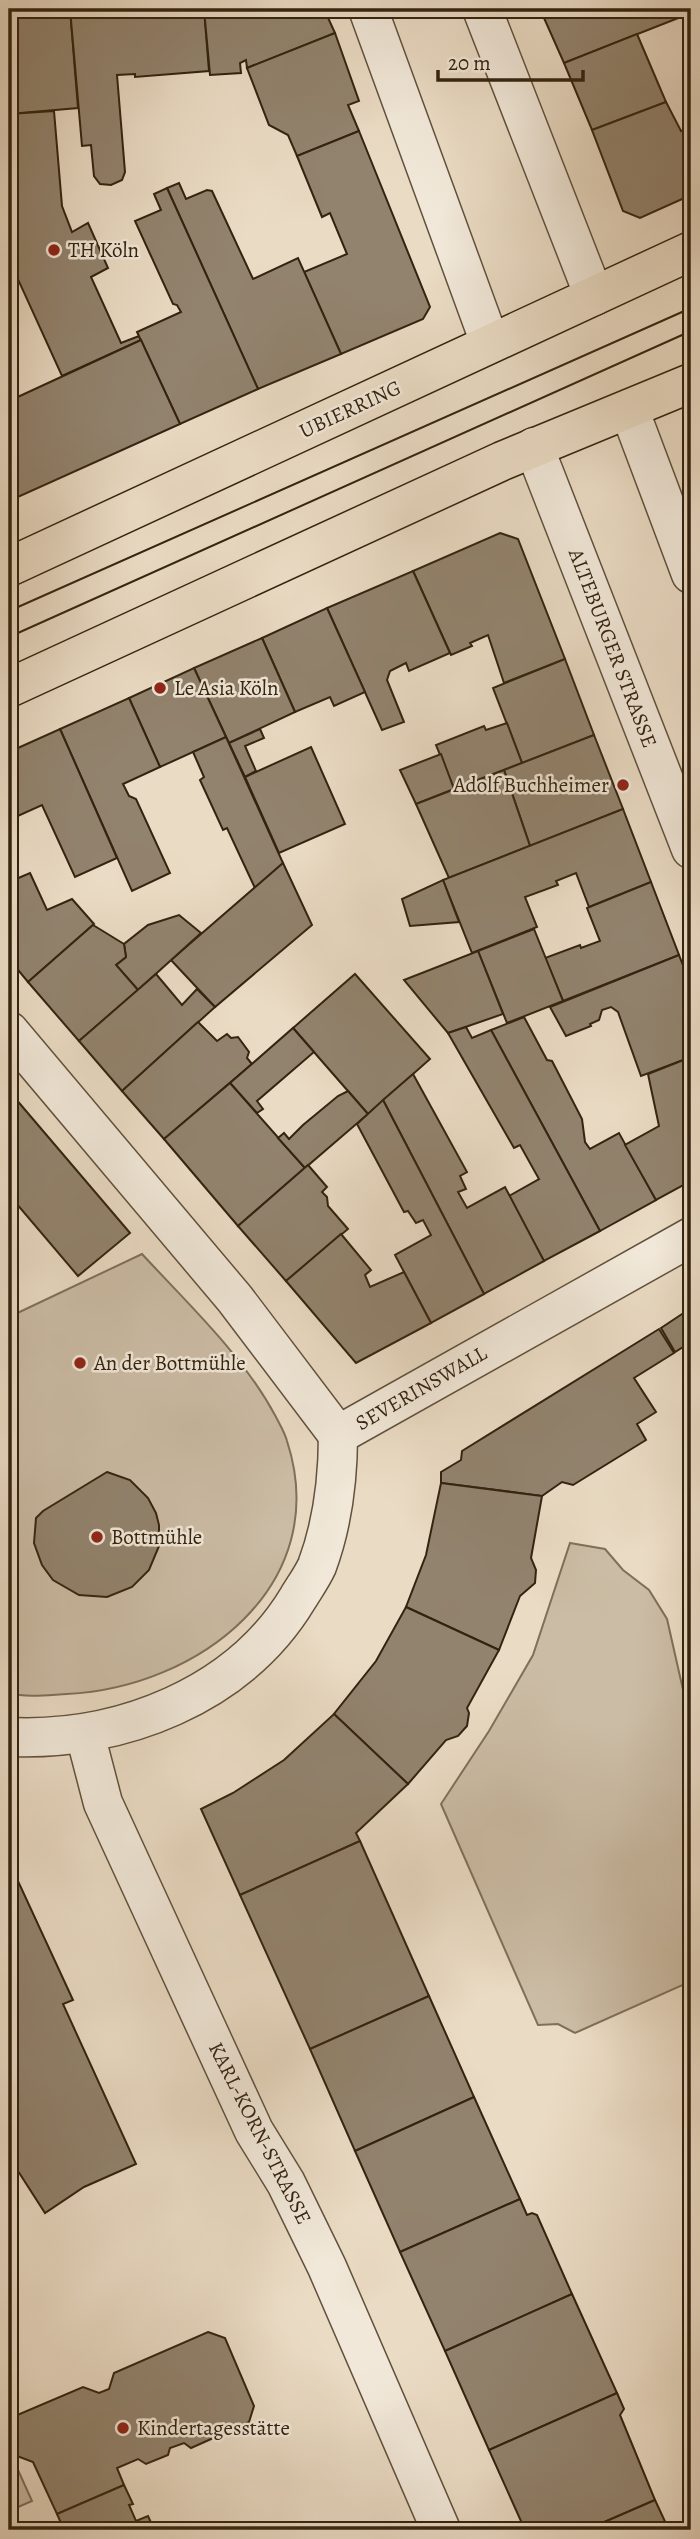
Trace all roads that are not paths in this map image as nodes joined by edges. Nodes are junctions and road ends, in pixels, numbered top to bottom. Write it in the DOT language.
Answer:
graph roads {
  1 [pos="368,9"];
  2 [pos="482,9"];
  3 [pos="691,251"];
  4 [pos="594,296"];
  5 [pos="490,343"];
  6 [pos="691,383"];
  7 [pos="629,409"];
  8 [pos="534,447"];
  9 [pos="9,567"];
  10 [pos="691,574"];
  11 [pos="9,688"];
  12 [pos="691,849"];
  13 [pos="9,1031"];
  14 [pos="691,1237"];
  15 [pos="338,1435"];
  16 [pos="85,1734"];
  17 [pos="9,1737"];
  18 [pos="441,2530"];
  1 -- 5 [label="street"];
  2 -- 4 [label="street"];
  3 -- 4 [label="main road, UBIERRING"];
  4 -- 5 [label="main road, UBIERRING"];
  5 -- 9 [label="main road, UBIERRING"];
  6 -- 7 [label="main road"];
  7 -- 8 [label="main road"];
  7 -- 10 [label="street"];
  8 -- 11 [label="main road"];
  8 -- 12 [label="street, ALTEBURGER STRASSE"];
  13 -- 15 [label="street"];
  14 -- 15 [label="street, SEVERINSWALL"];
  15 -- 16 [label="street, SEVERINSWALL"];
  16 -- 17 [label="street, SEVERINSWALL"];
  16 -- 18 [label="street, KARL-KORN-STRASSE"];
}
